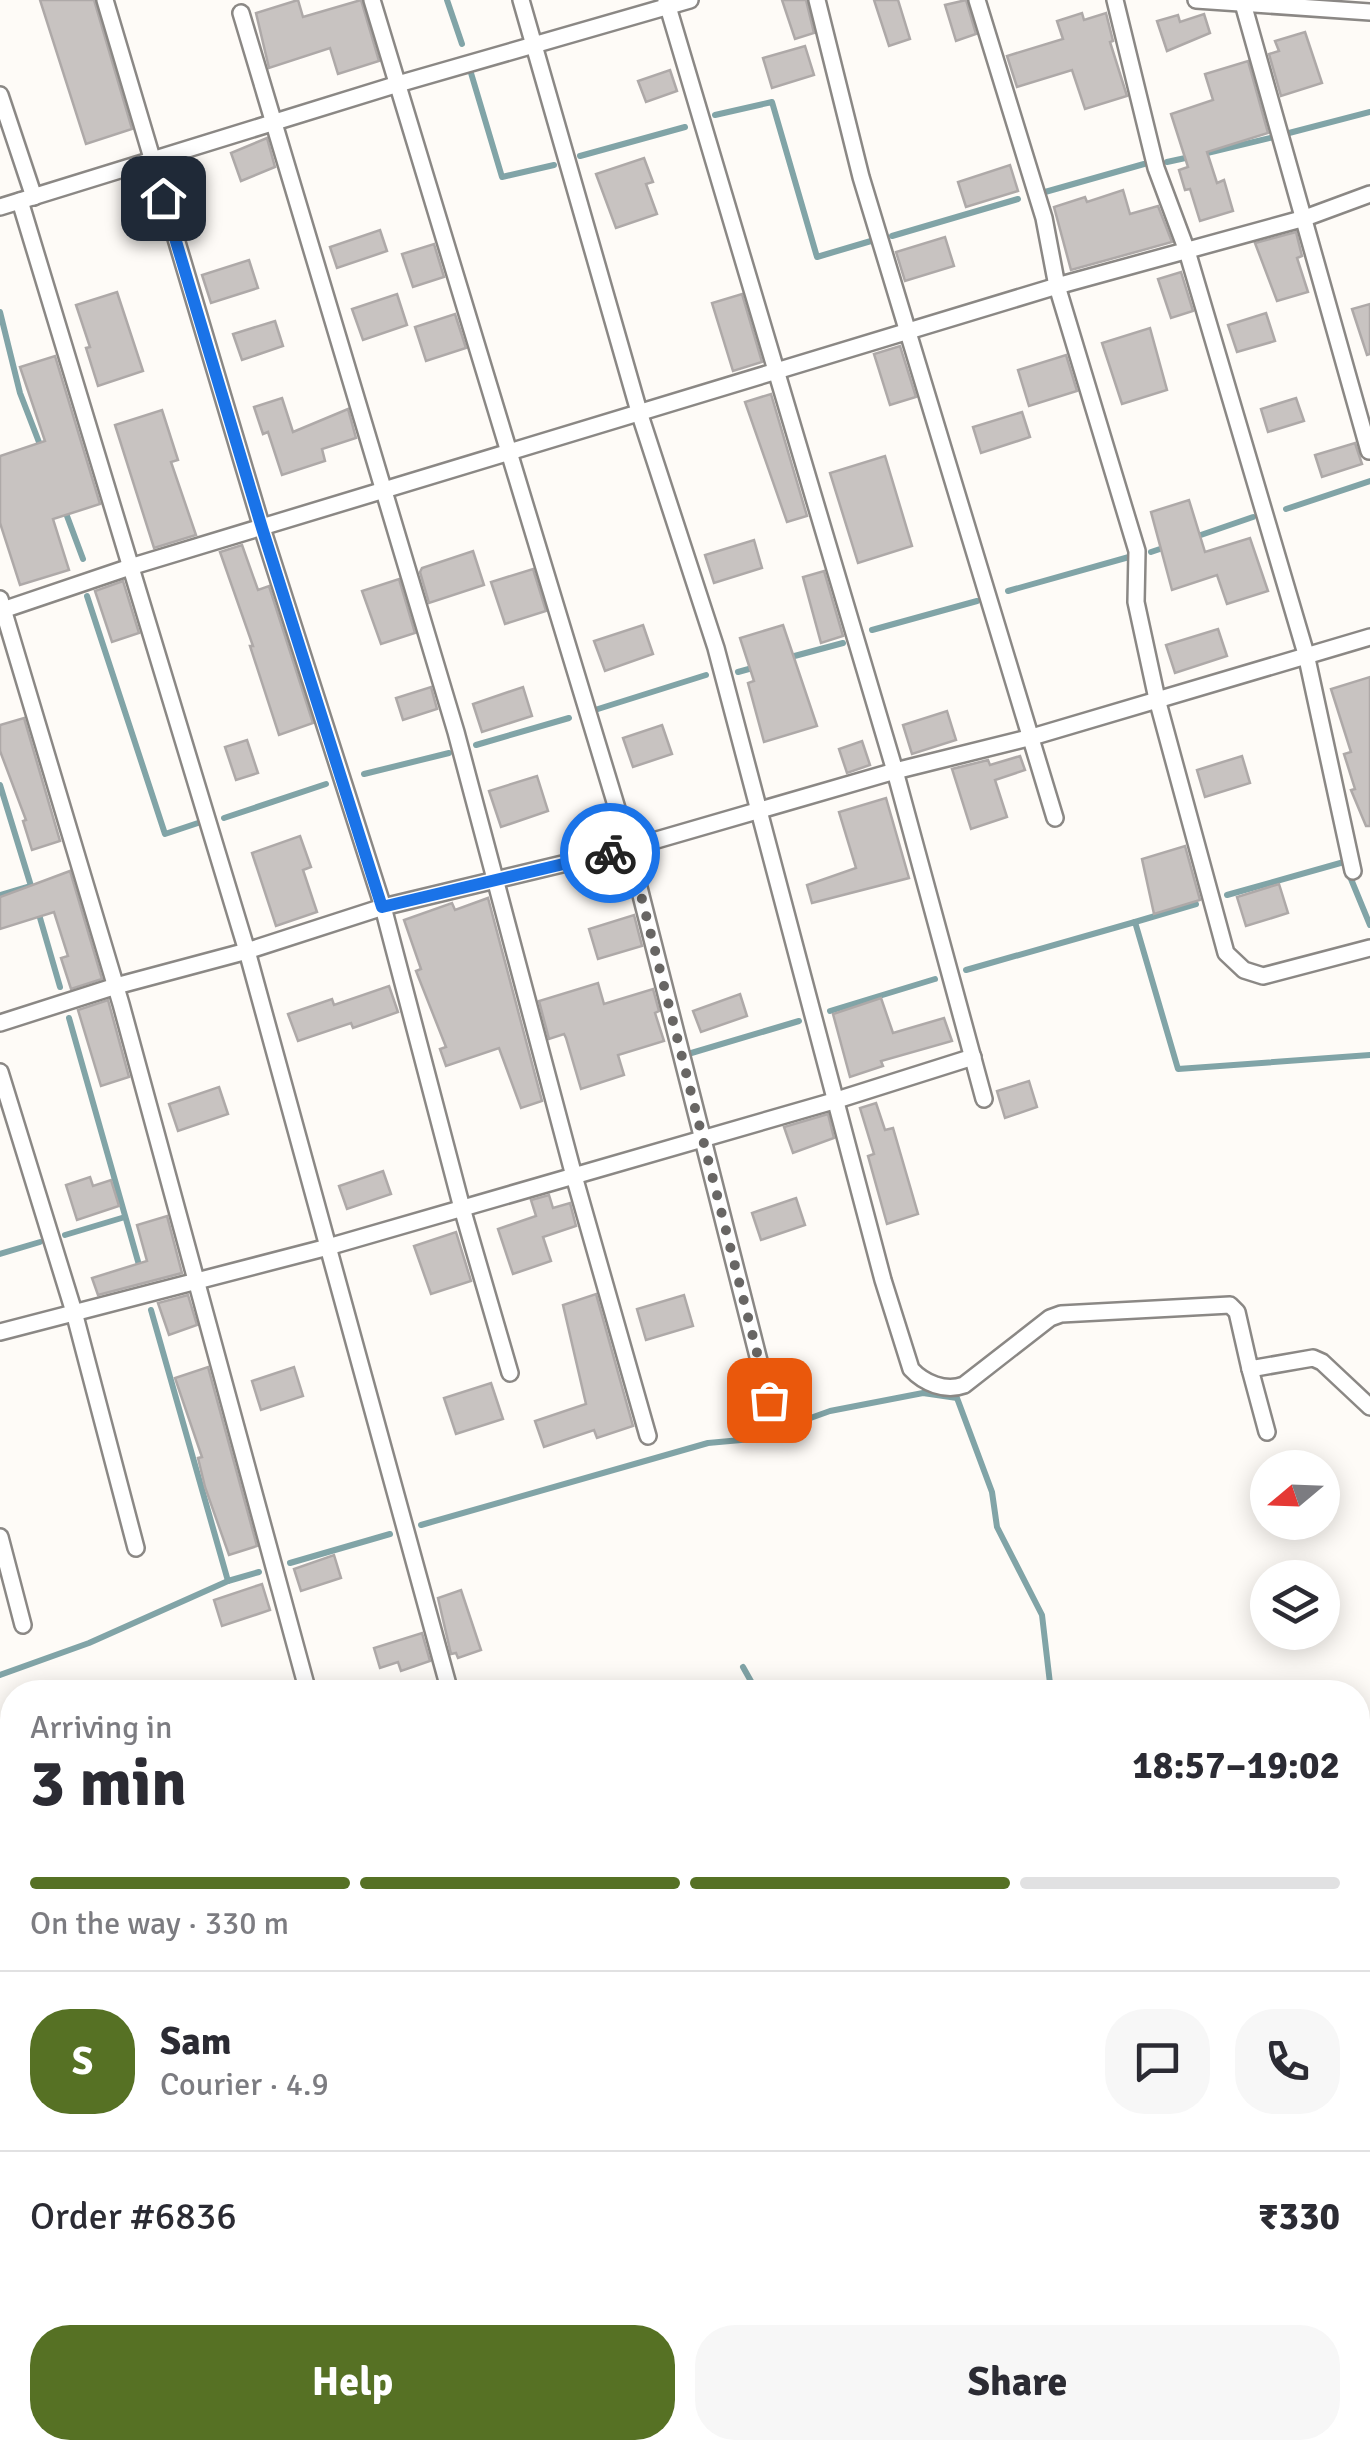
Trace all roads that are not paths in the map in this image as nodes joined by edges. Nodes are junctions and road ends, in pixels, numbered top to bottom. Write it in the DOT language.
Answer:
graph roads {
  1 [pos="104,0"];
  2 [pos="372,0"];
  3 [pos="522,0"];
  4 [pos="690,0"];
  5 [pos="817,0"];
  6 [pos="977,0"];
  7 [pos="1115,0"];
  8 [pos="1196,0"];
  9 [pos="1243,2"];
  10 [pos="667,3"];
  11 [pos="1370,12"];
  12 [pos="241,13"];
  13 [pos="534,46"];
  14 [pos="398,84"];
  15 [pos="0,94"];
  16 [pos="275,123"];
  17 [pos="152,161"];
  18 [pos="1370,194"];
  19 [pos="27,199"];
  20 [pos="0,207"];
  21 [pos="1305,218"];
  22 [pos="1187,251"];
  23 [pos="1057,286"];
  24 [pos="908,332"];
  25 [pos="775,374"];
  26 [pos="640,415"];
  27 [pos="1369,451"];
  28 [pos="512,453"];
  29 [pos="383,491"];
  30 [pos="262,528"];
  31 [pos="130,567"];
  32 [pos="1,606"];
  33 [pos="1370,637"];
  34 [pos="1306,654"];
  35 [pos="1157,699"];
  36 [pos="1032,738"];
  37 [pos="895,771"];
  38 [pos="758,809"];
  39 [pos="1055,818"];
  40 [pos="629,848"];
  41 [pos="1353,871"];
  42 [pos="497,879"];
  43 [pos="382,907"];
  44 [pos="1370,948"];
  45 [pos="247,951"];
  46 [pos="116,986"];
  47 [pos="0,1023"];
  48 [pos="973,1057"];
  49 [pos="0,1072"];
  50 [pos="984,1099"];
  51 [pos="837,1100"];
  52 [pos="702,1140"];
  53 [pos="574,1176"];
  54 [pos="462,1208"];
  55 [pos="328,1247"];
  56 [pos="198,1282"];
  57 [pos="74,1312"];
  58 [pos="0,1332"];
  59 [pos="1250,1369"];
  60 [pos="510,1372"];
  61 [pos="769,1400"];
  62 [pos="1370,1407"];
  63 [pos="1267,1432"];
  64 [pos="648,1436"];
  65 [pos="0,1537"];
  66 [pos="136,1548"];
  67 [pos="23,1624"];
  68 [pos="305,1680"];
  69 [pos="447,1680"];
  1 -- 17 [label="street"];
  2 -- 14 [label="street"];
  3 -- 13 [label="street"];
  4 -- 10 [label="street"];
  5 -- 24 [label="street"];
  6 -- 23 [label="street"];
  7 -- 22 [label="street"];
  8 -- 9 [label="street"];
  9 -- 11 [label="street"];
  9 -- 21 [label="street"];
  10 -- 13 [label="street"];
  10 -- 25 [label="street"];
  12 -- 16 [label="street"];
  13 -- 14 [label="street"];
  13 -- 26 [label="street"];
  14 -- 16 [label="street"];
  14 -- 28 [label="street"];
  15 -- 19 [label="street"];
  16 -- 17 [label="street"];
  16 -- 29 [label="street"];
  17 -- 19 [label="street"];
  17 -- 30 [label="street"];
  18 -- 21 [label="street"];
  19 -- 20 [label="street"];
  19 -- 31 [label="street"];
  21 -- 22 [label="street"];
  21 -- 27 [label="street"];
  22 -- 23 [label="street"];
  22 -- 34 [label="street"];
  23 -- 24 [label="street"];
  23 -- 35 [label="street"];
  24 -- 25 [label="street"];
  24 -- 36 [label="street"];
  25 -- 26 [label="street"];
  25 -- 37 [label="street"];
  26 -- 28 [label="street"];
  26 -- 38 [label="street"];
  28 -- 29 [label="street"];
  28 -- 40 [label="street"];
  29 -- 30 [label="street"];
  29 -- 42 [label="street"];
  30 -- 31 [label="street"];
  30 -- 43 [label="street"];
  31 -- 32 [label="street"];
  31 -- 45 [label="street"];
  32 -- 46 [label="street"];
  33 -- 34 [label="street"];
  34 -- 35 [label="street"];
  34 -- 41 [label="street"];
  35 -- 36 [label="street"];
  35 -- 44 [label="street"];
  36 -- 37 [label="street"];
  36 -- 39 [label="street"];
  37 -- 38 [label="street"];
  37 -- 48 [label="street"];
  38 -- 40 [label="street"];
  38 -- 51 [label="street"];
  40 -- 42 [label="street"];
  40 -- 52 [label="street"];
  42 -- 43 [label="street"];
  42 -- 53 [label="street"];
  43 -- 45 [label="street"];
  43 -- 54 [label="street"];
  45 -- 46 [label="street"];
  45 -- 55 [label="street"];
  46 -- 47 [label="street"];
  46 -- 56 [label="street"];
  48 -- 50 [label="street"];
  48 -- 51 [label="street"];
  49 -- 57 [label="street"];
  51 -- 52 [label="street"];
  51 -- 59 [label="street"];
  52 -- 53 [label="street"];
  52 -- 61 [label="street"];
  53 -- 54 [label="street"];
  53 -- 64 [label="street"];
  54 -- 55 [label="street"];
  54 -- 60 [label="street"];
  55 -- 56 [label="street"];
  55 -- 69 [label="street"];
  56 -- 57 [label="street"];
  56 -- 68 [label="street"];
  57 -- 58 [label="street"];
  57 -- 66 [label="street"];
  59 -- 62 [label="street"];
  59 -- 63 [label="street"];
  65 -- 67 [label="street"];
}
